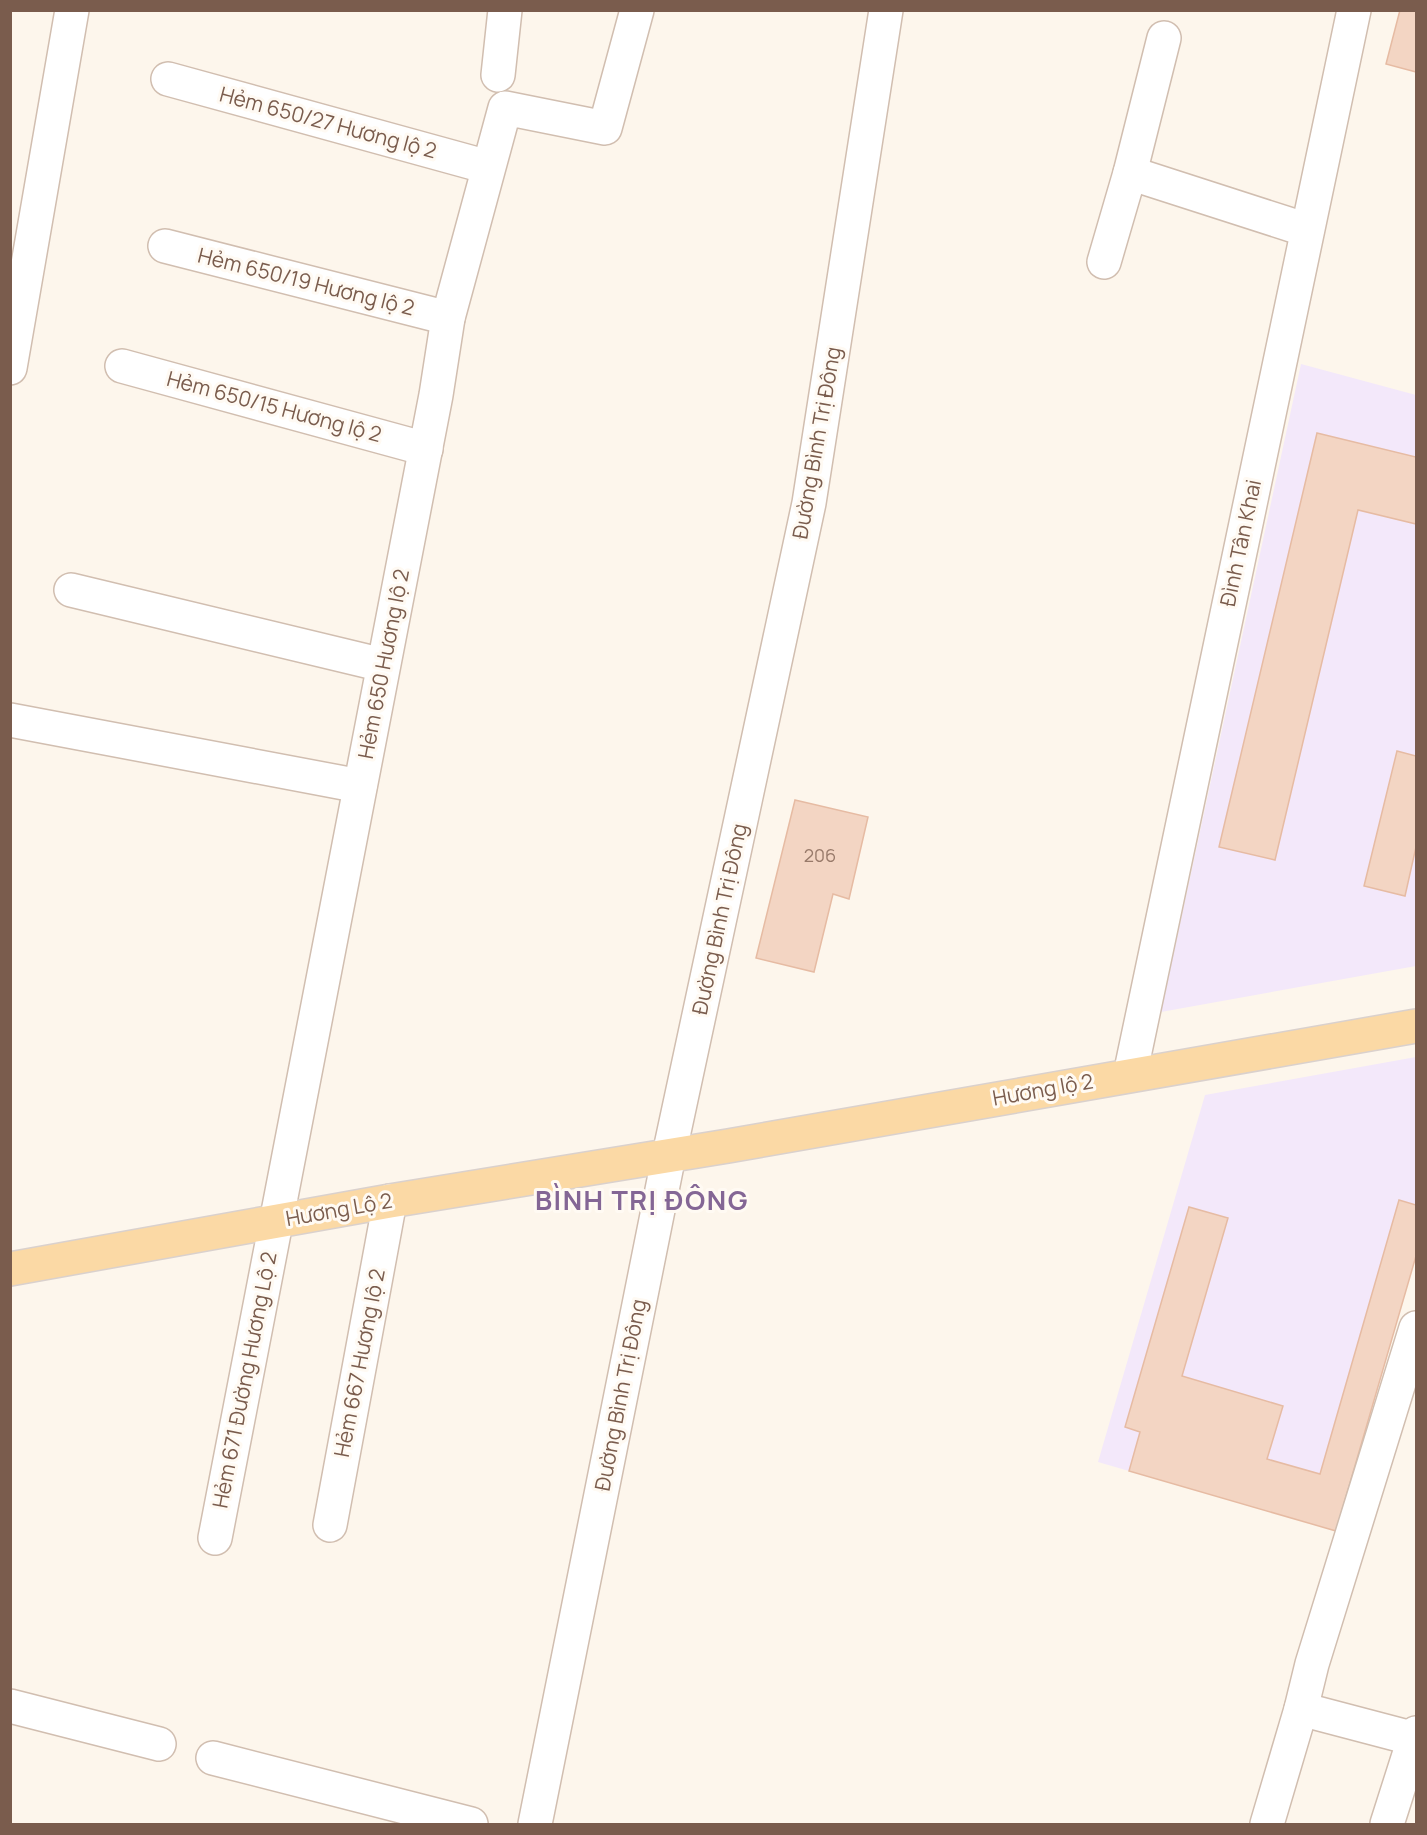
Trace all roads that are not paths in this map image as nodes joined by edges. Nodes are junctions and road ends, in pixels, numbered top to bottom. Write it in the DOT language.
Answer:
graph roads {
  1 [pos="72,10"];
  2 [pos="505,10"];
  3 [pos="637,10"];
  4 [pos="886,10"];
  5 [pos="1354,10"];
  6 [pos="1164,38"];
  7 [pos="498,75"];
  8 [pos="168,80"];
  9 [pos="488,167"];
  10 [pos="1130,173"];
  11 [pos="1307,230"];
  12 [pos="165,246"];
  13 [pos="1104,262"];
  14 [pos="448,318"];
  15 [pos="122,366"];
  16 [pos="10,368"];
  17 [pos="426,449"];
  18 [pos="71,590"];
  19 [pos="383,665"];
  20 [pos="10,720"];
  21 [pos="360,786"];
  22 [pos="1416,1026"];
  23 [pos="1130,1075"];
  24 [pos="669,1155"];
  25 [pos="390,1201"];
  26 [pos="275,1222"];
  27 [pos="10,1269"];
  28 [pos="1416,1328"];
  29 [pos="330,1525"];
  30 [pos="215,1538"];
  31 [pos="10,1706"];
  32 [pos="1301,1709"];
  33 [pos="1416,1736"];
  34 [pos="159,1744"];
  35 [pos="213,1758"];
  36 [pos="471,1824"];
  37 [pos="535,1824"];
  38 [pos="1267,1824"];
  39 [pos="1387,1824"];
  1 -- 16 [label="street"];
  2 -- 7 [label="street"];
  3 -- 9 [label="street, Hẻm 650 Hương lộ 2"];
  4 -- 24 [label="street, Đường Bình Trị Đông"];
  5 -- 11 [label="street, Đình Tân Khai"];
  6 -- 10 [label="street"];
  8 -- 9 [label="street, Hẻm 650/27 Hương lộ 2"];
  9 -- 14 [label="street, Hẻm 650 Hương lộ 2"];
  10 -- 11 [label="street"];
  10 -- 13 [label="street"];
  11 -- 23 [label="street, Đình Tân Khai"];
  12 -- 14 [label="street, Hẻm 650/19 Hương lộ 2"];
  14 -- 17 [label="street, Hẻm 650 Hương lộ 2"];
  15 -- 17 [label="street, Hẻm 650/15 Hương lộ 2"];
  17 -- 19 [label="street, Hẻm 650 Hương lộ 2"];
  18 -- 19 [label="street"];
  19 -- 21 [label="street, Hẻm 650 Hương lộ 2"];
  20 -- 21 [label="street"];
  21 -- 26 [label="street, Hẻm 650 Hương lộ 2"];
  22 -- 23 [label="main road, Hương lộ 2"];
  23 -- 24 [label="main road, Hương lộ 2"];
  24 -- 25 [label="main road, Hương Lộ 2"];
  24 -- 37 [label="street, Đường Bình Trị Đông"];
  25 -- 26 [label="main road, Hương Lộ 2"];
  25 -- 29 [label="street, Hẻm 667 Hương lộ 2"];
  26 -- 27 [label="main road, Hương Lộ 2"];
  26 -- 30 [label="street, Hẻm 671 Đường Hương Lộ 2"];
  28 -- 32 [label="street"];
  31 -- 34 [label="street"];
  32 -- 33 [label="street"];
  32 -- 38 [label="street"];
  33 -- 39 [label="street"];
  35 -- 36 [label="street"];
}
